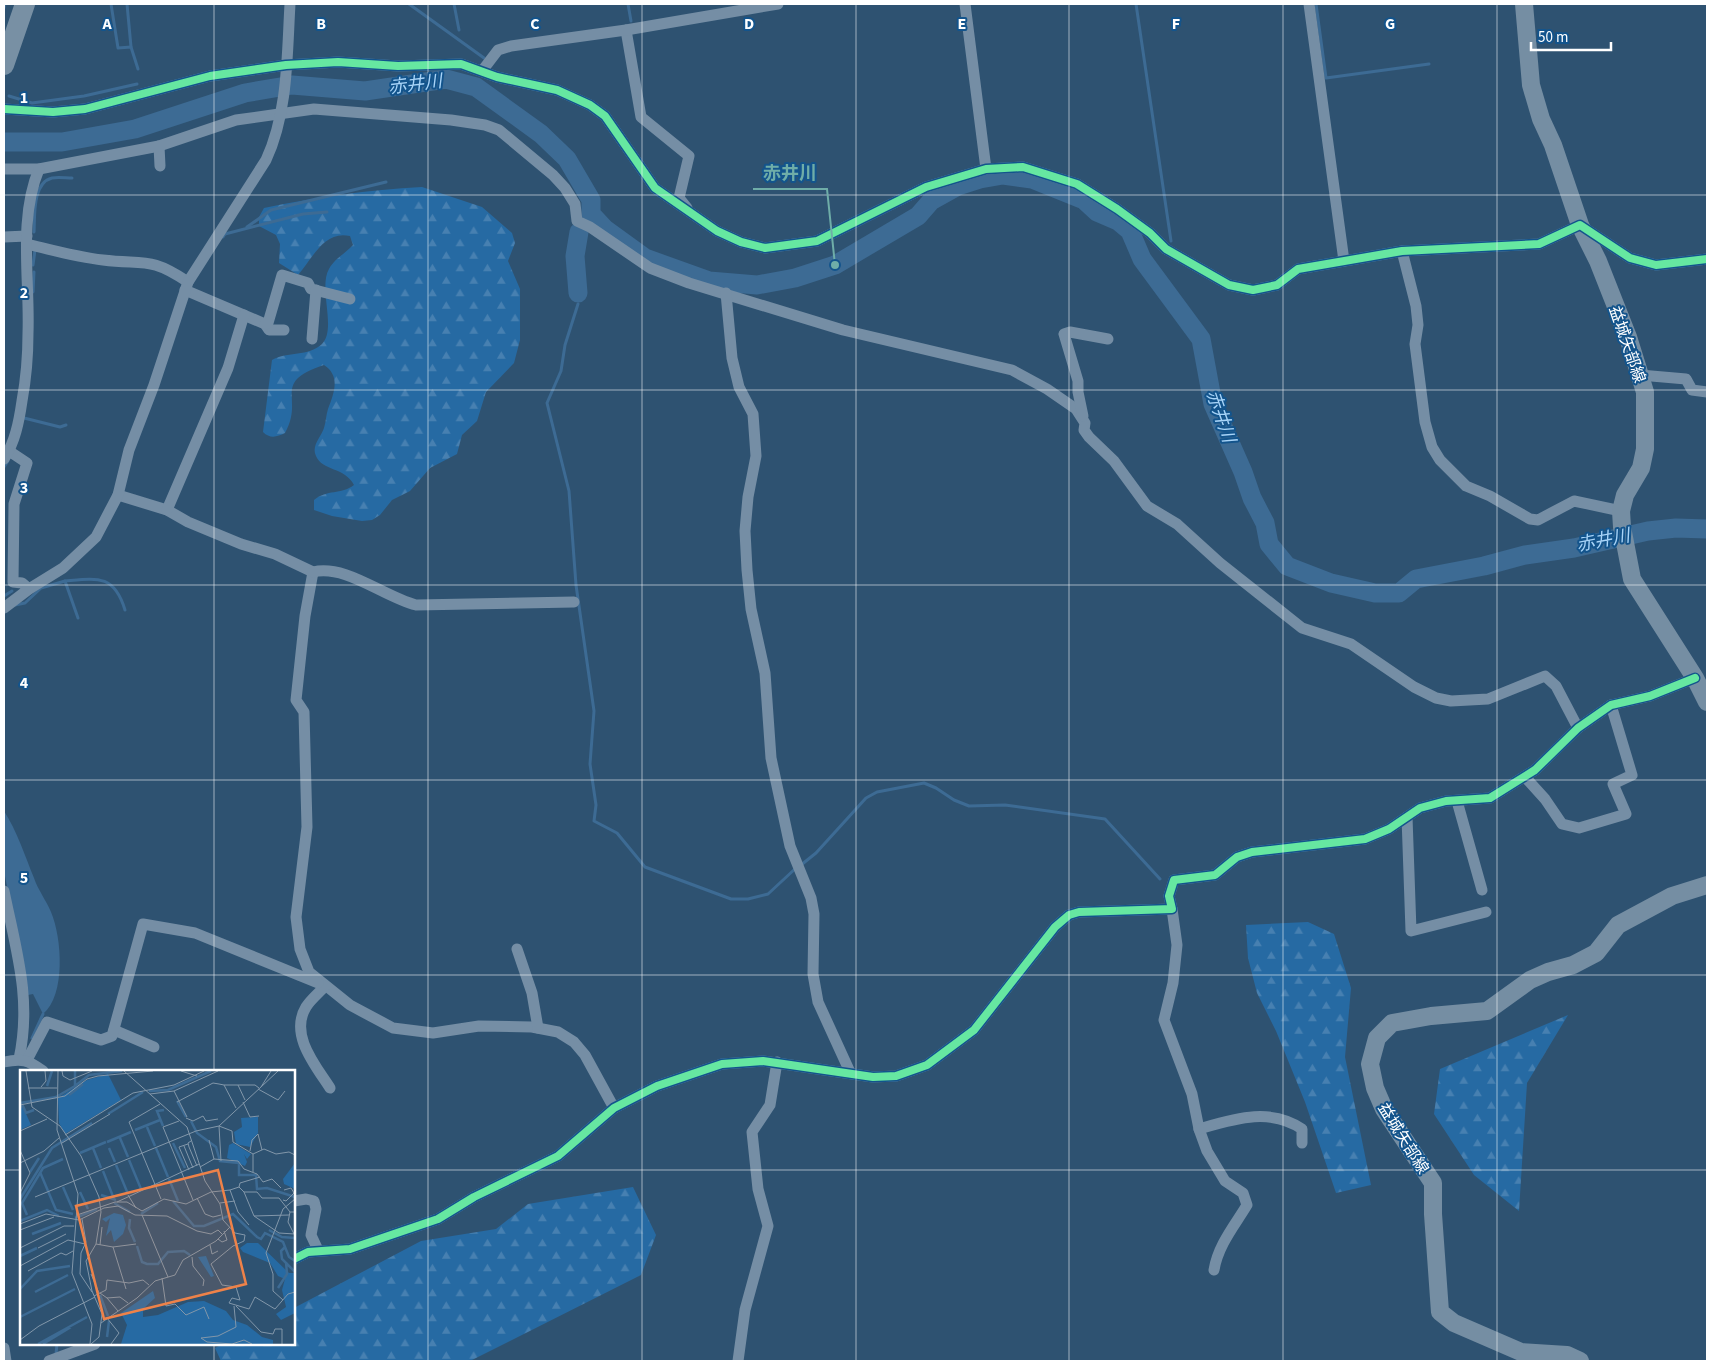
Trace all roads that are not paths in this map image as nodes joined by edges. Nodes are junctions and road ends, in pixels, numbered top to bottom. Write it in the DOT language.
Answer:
graph roads {
  1 [pos="24,4"];
  2 [pos="290,4"];
  3 [pos="778,4"];
  4 [pos="965,4"];
  5 [pos="1309,4"];
  6 [pos="1524,4"];
  7 [pos="626,30"];
  8 [pos="4,65"];
  9 [pos="286,68"];
  10 [pos="482,71"];
  11 [pos="4,109"];
  12 [pos="280,110"];
  13 [pos="159,146"];
  14 [pos="160,166"];
  15 [pos="4,169"];
  16 [pos="39,169"];
  17 [pos="986,169"];
  18 [pos="691,214"];
  19 [pos="1580,225"];
  20 [pos="4,237"];
  21 [pos="27,240"];
  22 [pos="1402,251"];
  23 [pos="1707,259"];
  24 [pos="1344,261"];
  25 [pos="186,286"];
  26 [pos="316,290"];
  27 [pos="726,293"];
  28 [pos="350,299"];
  29 [pos="244,315"];
  30 [pos="265,324"];
  31 [pos="284,330"];
  32 [pos="312,339"];
  33 [pos="1108,339"];
  34 [pos="1640,375"];
  35 [pos="1707,392"];
  36 [pos="1085,423"];
  37 [pos="7,455"];
  38 [pos="118,495"];
  39 [pos="167,510"];
  40 [pos="1622,519"];
  41 [pos="313,572"];
  42 [pos="8,584"];
  43 [pos="28,589"];
  44 [pos="574,602"];
  45 [pos="4,608"];
  46 [pos="1695,678"];
  47 [pos="1707,702"];
  48 [pos="1611,705"];
  49 [pos="1578,728"];
  50 [pos="1525,777"];
  51 [pos="1457,800"];
  52 [pos="1407,817"];
  53 [pos="1707,886"];
  54 [pos="1482,890"];
  55 [pos="4,892"];
  56 [pos="1172,909"];
  57 [pos="1486,912"];
  58 [pos="517,949"];
  59 [pos="325,986"];
  60 [pos="538,1028"];
  61 [pos="114,1030"];
  62 [pos="154,1047"];
  63 [pos="23,1059"];
  64 [pos="4,1062"];
  65 [pos="777,1062"];
  66 [pos="41,1070"];
  67 [pos="850,1072"];
  68 [pos="330,1088"];
  69 [pos="614,1108"];
  70 [pos="1199,1128"];
  71 [pos="1302,1142"];
  72 [pos="295,1202"];
  73 [pos="318,1250"];
  74 [pos="295,1258"];
  75 [pos="1214,1270"];
  76 [pos="92,1345"];
  77 [pos="4,1348"];
  78 [pos="6,1361"];
  79 [pos="49,1361"];
  80 [pos="738,1361"];
  81 [pos="1580,1361"];
  1 -- 8 [label="highway"];
  2 -- 9 [label="street"];
  3 -- 7 [label="street"];
  4 -- 17 [label="street"];
  5 -- 24 [label="street"];
  6 -- 19 [label="main road, 益城矢部線"];
  7 -- 10 [label="street"];
  7 -- 18 [label="street"];
  9 -- 10 [label="street"];
  9 -- 11 [label="street"];
  9 -- 12 [label="street"];
  10 -- 18 [label="street"];
  12 -- 13 [label="street"];
  12 -- 25 [label="street"];
  12 -- 27 [label="street"];
  13 -- 14 [label="street"];
  13 -- 16 [label="street"];
  15 -- 16 [label="street"];
  16 -- 21 [label="street"];
  17 -- 18 [label="street"];
  17 -- 24 [label="street"];
  19 -- 22 [label="street"];
  19 -- 23 [label="street"];
  19 -- 34 [label="main road, 益城矢部線"];
  20 -- 21 [label="street"];
  21 -- 25 [label="street"];
  21 -- 37 [label="street"];
  22 -- 24 [label="street"];
  22 -- 40 [label="street"];
  25 -- 29 [label="street"];
  25 -- 38 [label="street"];
  26 -- 28 [label="street"];
  26 -- 30 [label="street"];
  26 -- 32 [label="street"];
  27 -- 36 [label="street"];
  27 -- 67 [label="street"];
  29 -- 30 [label="street"];
  29 -- 39 [label="street"];
  30 -- 31 [label="street"];
  33 -- 36 [label="street"];
  34 -- 35 [label="street"];
  34 -- 40 [label="main road, 益城矢部線"];
  36 -- 49 [label="street"];
  37 -- 42 [label="street"];
  38 -- 39 [label="street"];
  38 -- 43 [label="street"];
  39 -- 41 [label="street"];
  40 -- 46 [label="main road, 益城矢部線"];
  41 -- 44 [label="street"];
  41 -- 59 [label="street"];
  42 -- 43 [label="street"];
  43 -- 45 [label="street"];
  46 -- 47 [label="main road, 益城矢部線"];
  46 -- 48 [label="street"];
  48 -- 49 [label="street"];
  48 -- 50 [label="street"];
  49 -- 50 [label="street"];
  50 -- 51 [label="street"];
  51 -- 52 [label="street"];
  51 -- 54 [label="street"];
  52 -- 56 [label="street"];
  52 -- 57 [label="street"];
  53 -- 81 [label="main road, 益城矢部線"];
  55 -- 63 [label="street"];
  56 -- 67 [label="street"];
  56 -- 70 [label="street"];
  58 -- 60 [label="street"];
  59 -- 60 [label="street"];
  59 -- 61 [label="street"];
  59 -- 68 [label="street"];
  60 -- 69 [label="street"];
  61 -- 62 [label="street"];
  61 -- 63 [label="street"];
  63 -- 64 [label="street"];
  63 -- 66 [label="street"];
  65 -- 67 [label="street"];
  65 -- 69 [label="street"];
  65 -- 80 [label="street"];
  69 -- 73 [label="street"];
  70 -- 71 [label="street"];
  70 -- 75 [label="street"];
  72 -- 73 [label="street"];
  73 -- 74 [label="street"];
  76 -- 79 [label="street"];
  77 -- 78 [label="street"];
}
